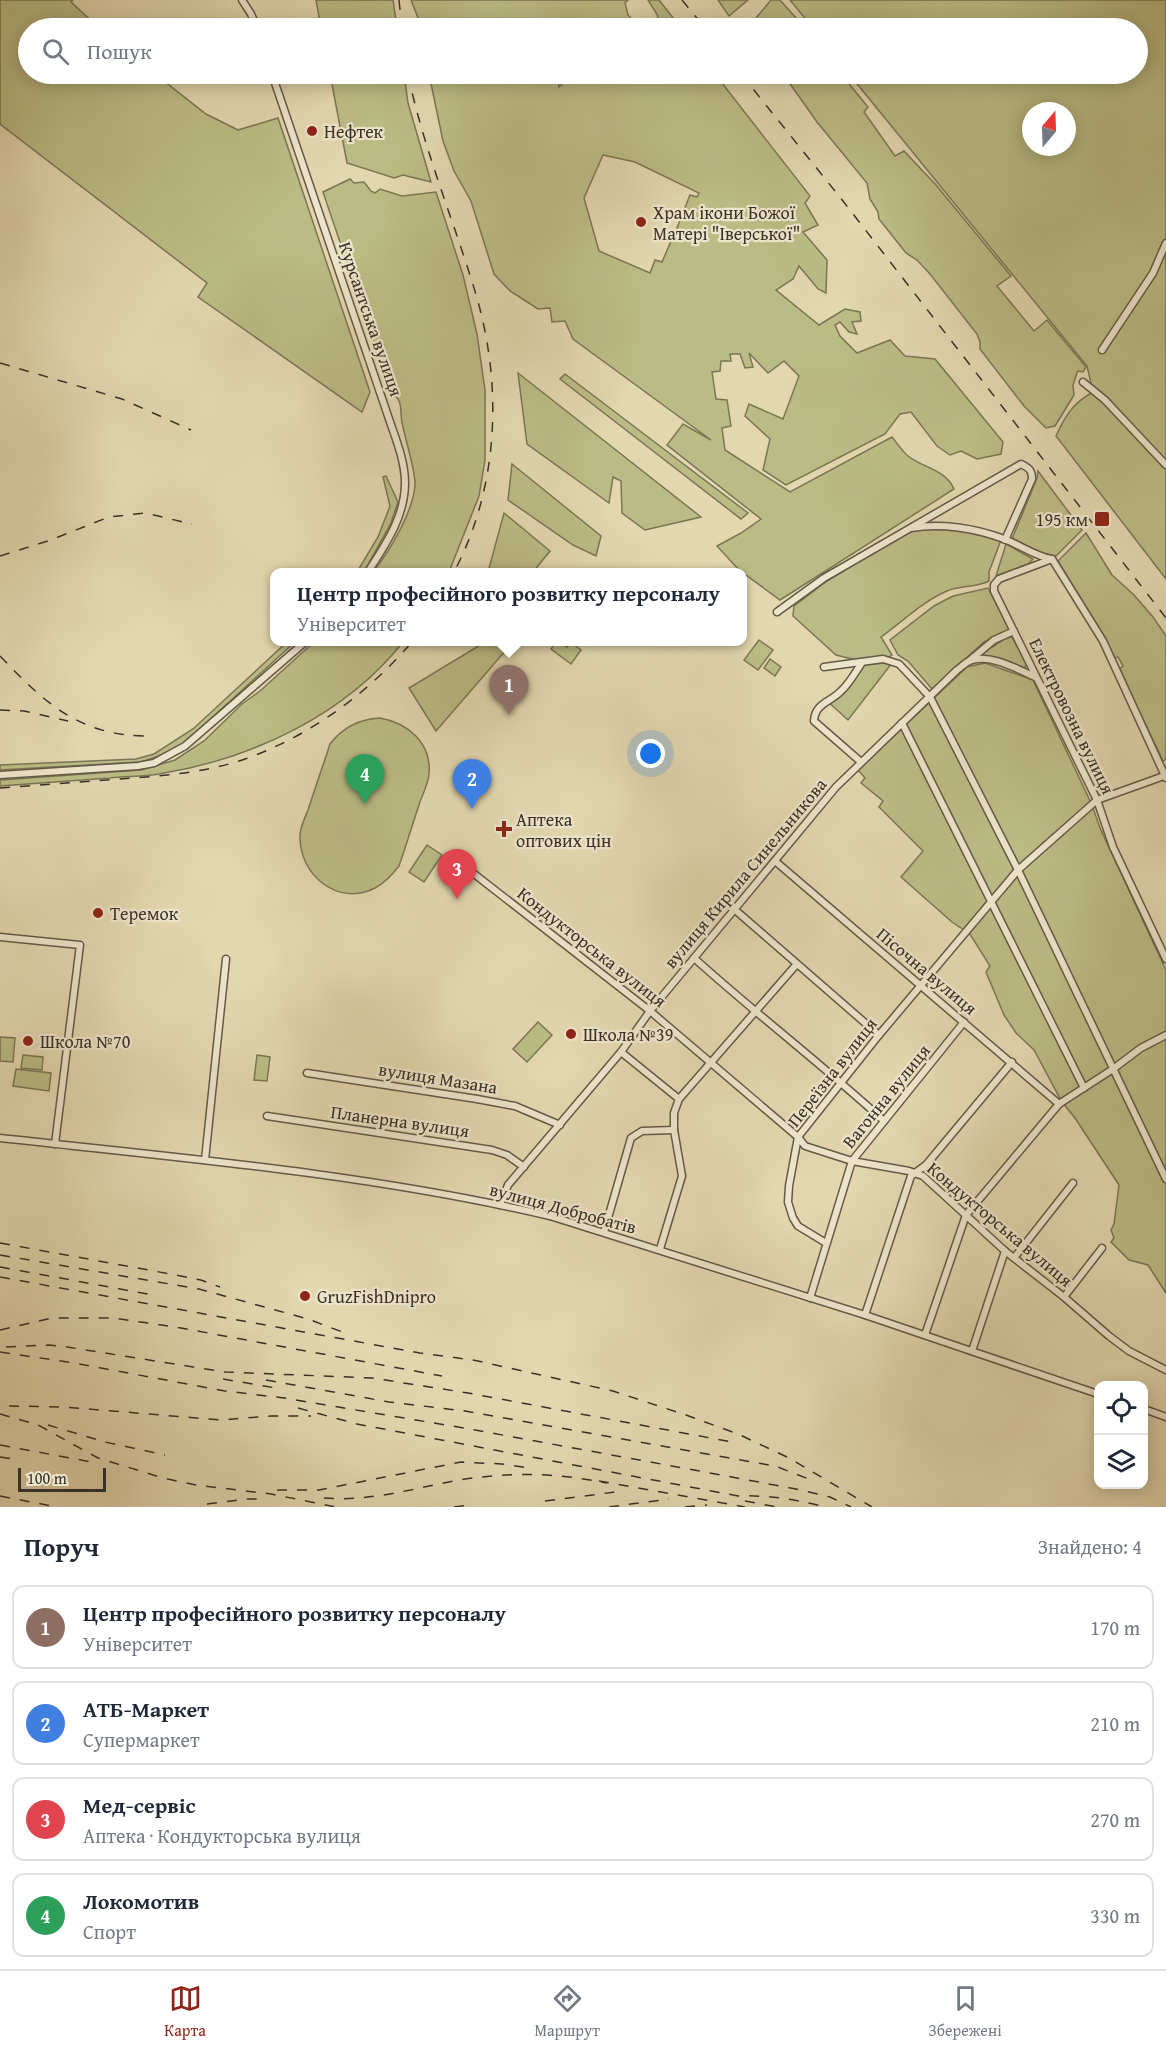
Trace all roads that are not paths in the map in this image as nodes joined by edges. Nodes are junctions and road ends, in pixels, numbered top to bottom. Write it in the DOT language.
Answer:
graph roads {
  1 [pos="242,0"];
  2 [pos="252,18"];
  3 [pos="275,84"];
  4 [pos="1166,243"];
  5 [pos="1102,350"];
  6 [pos="1083,382"];
  7 [pos="1166,465"];
  8 [pos="907,528"];
  9 [pos="1005,540"];
  10 [pos="1052,559"];
  11 [pos="371,568"];
  12 [pos="777,612"];
  13 [pos="1014,631"];
  14 [pos="300,646"];
  15 [pos="969,661"];
  16 [pos="861,664"];
  17 [pos="824,667"];
  18 [pos="1035,677"];
  19 [pos="930,697"];
  20 [pos="902,723"];
  21 [pos="861,762"];
  22 [pos="0,775"];
  23 [pos="1165,777"];
  24 [pos="1097,800"];
  25 [pos="776,861"];
  26 [pos="464,866"];
  27 [pos="1018,870"];
  28 [pos="991,900"];
  29 [pos="734,909"];
  30 [pos="0,937"];
  31 [pos="226,958"];
  32 [pos="694,958"];
  33 [pos="1166,959"];
  34 [pos="796,965"];
  35 [pos="921,985"];
  36 [pos="650,1011"];
  37 [pos="754,1011"];
  38 [pos="964,1022"];
  39 [pos="879,1035"];
  40 [pos="1166,1035"];
  41 [pos="621,1052"];
  42 [pos="1012,1062"];
  43 [pos="710,1063"];
  44 [pos="1113,1069"];
  45 [pos="307,1073"];
  46 [pos="842,1082"];
  47 [pos="1084,1088"];
  48 [pos="679,1099"];
  49 [pos="1059,1104"];
  50 [pos="267,1116"];
  51 [pos="884,1122"];
  52 [pos="561,1125"];
  53 [pos="674,1130"];
  54 [pos="798,1137"];
  55 [pos="0,1138"];
  56 [pos="55,1144"];
  57 [pos="206,1160"];
  58 [pos="852,1161"];
  59 [pos="524,1167"];
  60 [pos="916,1172"];
  61 [pos="1166,1179"];
  62 [pos="1073,1182"];
  63 [pos="500,1205"];
  64 [pos="966,1215"];
  65 [pos="604,1232"];
  66 [pos="826,1243"];
  67 [pos="1102,1248"];
  68 [pos="660,1249"];
  69 [pos="1005,1251"];
  70 [pos="1014,1258"];
  71 [pos="1064,1297"];
  72 [pos="810,1298"];
  73 [pos="865,1315"];
  74 [pos="926,1335"];
  75 [pos="972,1351"];
  76 [pos="1166,1370"];
  77 [pos="1094,1393"];
  78 [pos="1148,1411"];
  79 [pos="1166,1417"];
  1 -- 2 [label="street"];
  3 -- 11 [label="street, Курсантська вулиця"];
  4 -- 5 [label="street"];
  6 -- 7 [label="street"];
  8 -- 9 [label="street"];
  8 -- 9 [label="street"];
  8 -- 12 [label="street"];
  9 -- 10 [label="street"];
  10 -- 13 [label="street, Електровозна вулиця"];
  10 -- 23 [label="street"];
  13 -- 15 [label="street, вулиця Кирила Синельникова"];
  13 -- 18 [label="street, Електровозна вулиця"];
  14 -- 22 [label="street"];
  15 -- 18 [label="street"];
  15 -- 19 [label="street, вулиця Кирила Синельникова"];
  16 -- 17 [label="street"];
  16 -- 19 [label="street"];
  16 -- 21 [label="street"];
  18 -- 24 [label="street, Електровозна вулиця"];
  19 -- 20 [label="street, вулиця Кирила Синельникова"];
  19 -- 27 [label="street"];
  20 -- 21 [label="street, вулиця Кирила Синельникова"];
  20 -- 28 [label="street"];
  21 -- 25 [label="street, вулиця Кирила Синельникова"];
  23 -- 24 [label="street"];
  24 -- 27 [label="street, Переїзна вулиця"];
  24 -- 33 [label="street, Електровозна вулиця"];
  25 -- 29 [label="street, вулиця Кирила Синельникова"];
  25 -- 35 [label="street, Пісочна вулиця"];
  26 -- 36 [label="street, Кондукторська вулиця"];
  27 -- 28 [label="street, Переїзна вулиця"];
  27 -- 44 [label="street"];
  28 -- 35 [label="street, Переїзна вулиця"];
  28 -- 47 [label="street"];
  29 -- 32 [label="street, вулиця Кирила Синельникова"];
  29 -- 34 [label="street"];
  30 -- 56 [label="street"];
  31 -- 57 [label="street"];
  32 -- 36 [label="street, вулиця Кирила Синельникова"];
  32 -- 37 [label="street"];
  34 -- 37 [label="street"];
  34 -- 39 [label="street"];
  35 -- 38 [label="street, Пісочна вулиця"];
  35 -- 39 [label="street, Переїзна вулиця"];
  36 -- 41 [label="street, вулиця Кирила Синельникова"];
  36 -- 43 [label="street, Кондукторська вулиця"];
  37 -- 43 [label="street"];
  37 -- 46 [label="street"];
  38 -- 42 [label="street, Пісочна вулиця"];
  38 -- 51 [label="street, Вагонна вулиця"];
  39 -- 46 [label="street, Переїзна вулиця"];
  40 -- 44 [label="street"];
  41 -- 48 [label="street"];
  41 -- 52 [label="street, вулиця Кирила Синельникова"];
  42 -- 49 [label="street, Пісочна вулиця"];
  42 -- 60 [label="street"];
  43 -- 48 [label="street"];
  43 -- 54 [label="street, Кондукторська вулиця"];
  44 -- 47 [label="street"];
  44 -- 61 [label="street"];
  45 -- 52 [label="street, вулиця Мазана"];
  46 -- 51 [label="street"];
  46 -- 54 [label="street, Переїзна вулиця"];
  47 -- 49 [label="street"];
  48 -- 53 [label="street"];
  49 -- 64 [label="street"];
  50 -- 59 [label="street, Планерна вулиця"];
  51 -- 58 [label="street, Вагонна вулиця"];
  52 -- 59 [label="street, вулиця Кирила Синельникова"];
  53 -- 65 [label="street"];
  53 -- 68 [label="street"];
  54 -- 58 [label="street, Кондукторська вулиця"];
  54 -- 66 [label="street, Переїзна вулиця"];
  55 -- 56 [label="street, вулиця Добробатів"];
  56 -- 57 [label="street, вулиця Добробатів"];
  57 -- 63 [label="street, вулиця Добробатів"];
  58 -- 60 [label="street, Кондукторська вулиця"];
  58 -- 66 [label="street, Вагонна вулиця"];
  59 -- 63 [label="street, вулиця Кирила Синельникова"];
  60 -- 64 [label="street, Кондукторська вулиця"];
  60 -- 73 [label="street"];
  62 -- 70 [label="street"];
  63 -- 65 [label="street, вулиця Добробатів"];
  64 -- 69 [label="street, Кондукторська вулиця"];
  64 -- 74 [label="street"];
  65 -- 68 [label="street, вулиця Добробатів"];
  66 -- 72 [label="street, Вагонна вулиця"];
  67 -- 71 [label="street"];
  68 -- 72 [label="street, вулиця Добробатів"];
  69 -- 70 [label="street, Кондукторська вулиця"];
  69 -- 75 [label="street"];
  70 -- 71 [label="street, Кондукторська вулиця"];
  71 -- 76 [label="street, Кондукторська вулиця"];
  72 -- 73 [label="street, вулиця Добробатів"];
  73 -- 74 [label="street, вулиця Добробатів"];
  74 -- 75 [label="street, вулиця Добробатів"];
  75 -- 77 [label="street, вулиця Добробатів"];
  78 -- 79 [label="street"];
}
